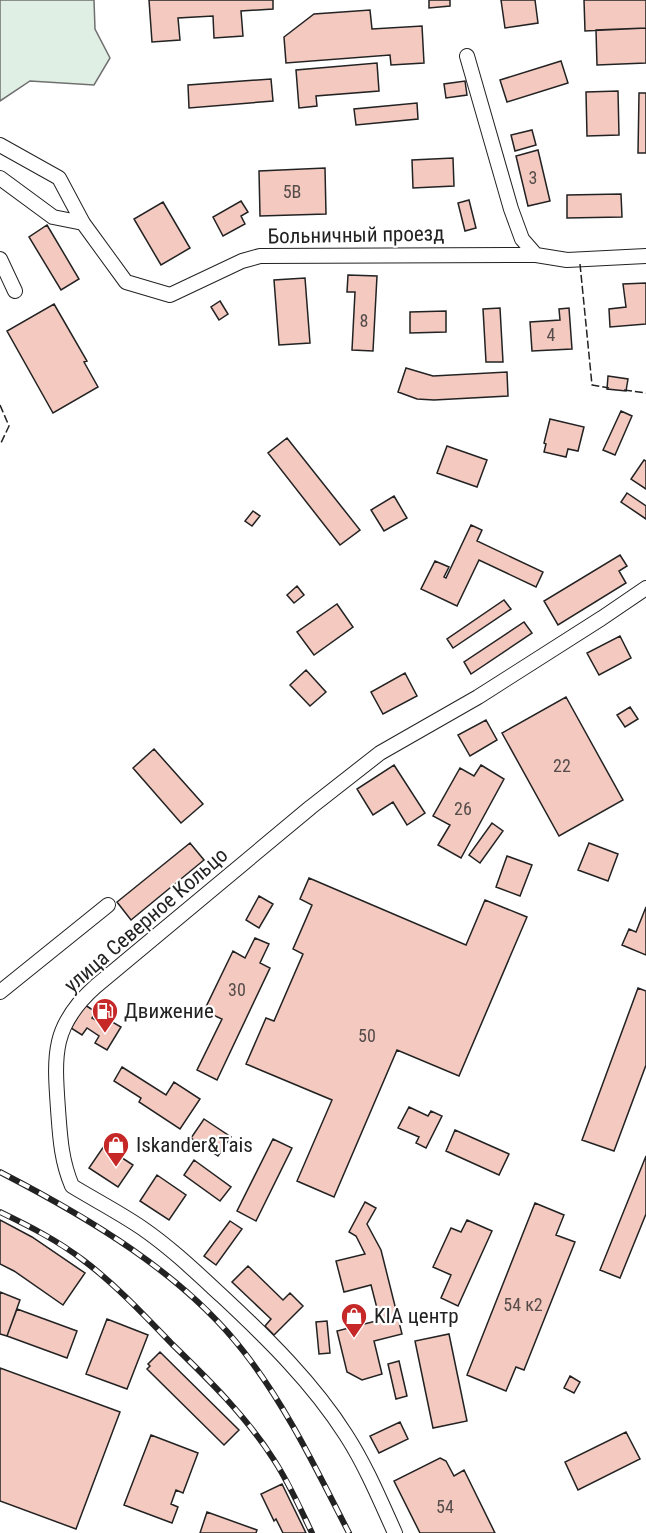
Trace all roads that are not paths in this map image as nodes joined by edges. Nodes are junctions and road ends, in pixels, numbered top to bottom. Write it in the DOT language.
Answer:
graph roads {
  1 [pos="467,56"];
  2 [pos="0,145"];
  3 [pos="0,178"];
  4 [pos="83,223"];
  5 [pos="536,255"];
  6 [pos="646,256"];
  7 [pos="0,259"];
  8 [pos="15,291"];
  9 [pos="646,588"];
  10 [pos="108,905"];
  11 [pos="0,992"];
  12 [pos="395,1533"];
  1 -- 5 [label="street"];
  2 -- 4 [label="street, Больничный проезд"];
  3 -- 4 [label="street"];
  4 -- 5 [label="street, Больничный проезд"];
  5 -- 6 [label="street, Больничный проезд"];
  7 -- 8 [label="street"];
  9 -- 12 [label="street, улица Северное Кольцо"];
  10 -- 11 [label="street"];
}
